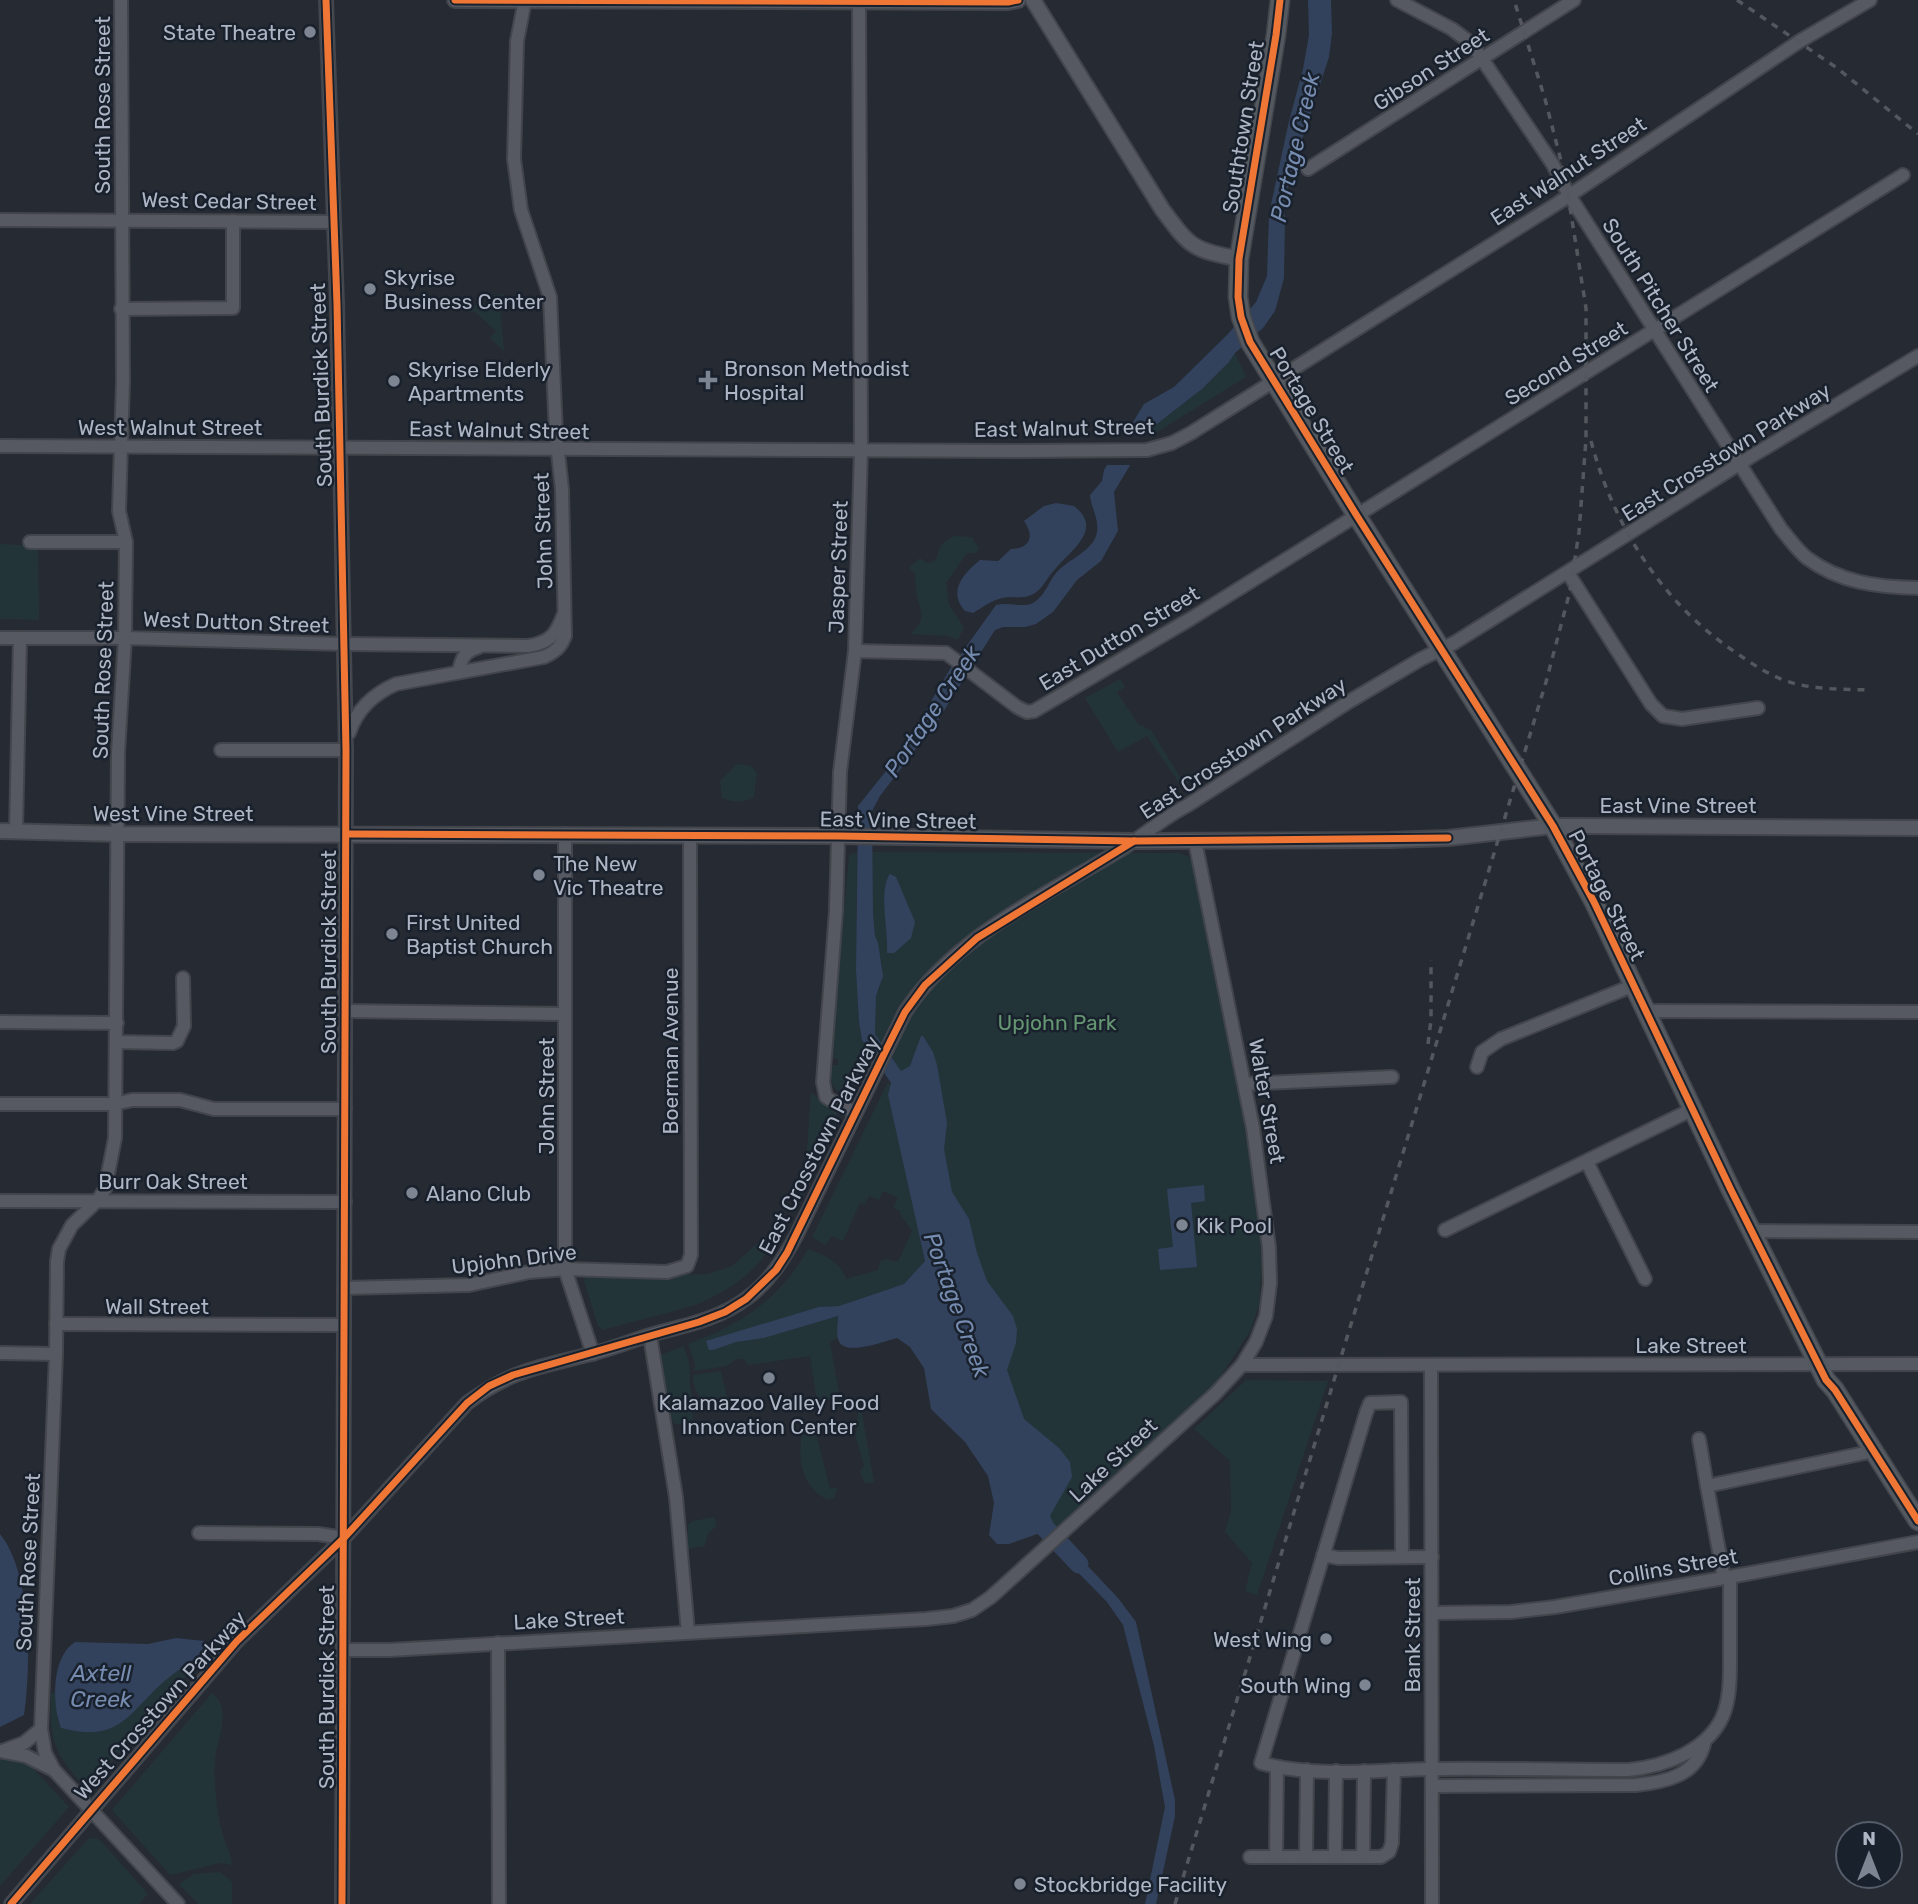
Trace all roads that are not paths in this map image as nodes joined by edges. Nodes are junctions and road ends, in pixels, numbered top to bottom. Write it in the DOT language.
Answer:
graph roads {
  1 [pos="121,0"];
  2 [pos="326,0"];
  3 [pos="455,0"];
  4 [pos="525,0"];
  5 [pos="1018,0"];
  6 [pos="1033,0"];
  7 [pos="1280,0"];
  8 [pos="1397,0"];
  9 [pos="1574,0"];
  10 [pos="1870,0"];
  11 [pos="859,3"];
  12 [pos="1482,57"];
  13 [pos="1308,169"];
  14 [pos="1902,176"];
  15 [pos="1569,195"];
  16 [pos="0,220"];
  17 [pos="121,220"];
  18 [pos="233,221"];
  19 [pos="333,222"];
  20 [pos="1239,259"];
  21 [pos="121,309"];
  22 [pos="1655,330"];
  23 [pos="1918,356"];
  24 [pos="1273,380"];
  25 [pos="120,445"];
  26 [pos="0,446"];
  27 [pos="341,447"];
  28 [pos="558,450"];
  29 [pos="861,450"];
  30 [pos="1739,464"];
  31 [pos="1357,516"];
  32 [pos="30,542"];
  33 [pos="126,542"];
  34 [pos="1567,573"];
  35 [pos="1918,589"];
  36 [pos="565,609"];
  37 [pos="0,638"];
  38 [pos="20,638"];
  39 [pos="125,638"];
  40 [pos="344,644"];
  41 [pos="486,645"];
  42 [pos="1442,650"];
  43 [pos="855,651"];
  44 [pos="459,672"];
  45 [pos="1758,708"];
  46 [pos="346,746"];
  47 [pos="221,750"];
  48 [pos="1553,826"];
  49 [pos="1918,828"];
  50 [pos="0,831"];
  51 [pos="16,832"];
  52 [pos="119,834"];
  53 [pos="347,834"];
  54 [pos="565,834"];
  55 [pos="690,835"];
  56 [pos="838,836"];
  57 [pos="1195,841"];
  58 [pos="1134,842"];
  59 [pos="183,978"];
  60 [pos="1632,986"];
  61 [pos="1645,1011"];
  62 [pos="346,1012"];
  63 [pos="1918,1013"];
  64 [pos="565,1014"];
  65 [pos="0,1022"];
  66 [pos="117,1023"];
  67 [pos="116,1042"];
  68 [pos="1477,1067"];
  69 [pos="1392,1077"];
  70 [pos="1245,1084"];
  71 [pos="0,1104"];
  72 [pos="115,1104"];
  73 [pos="345,1109"];
  74 [pos="1693,1109"];
  75 [pos="856,1111"];
  76 [pos="1587,1162"];
  77 [pos="98,1200"];
  78 [pos="0,1201"];
  79 [pos="345,1202"];
  80 [pos="1445,1230"];
  81 [pos="1752,1231"];
  82 [pos="1918,1233"];
  83 [pos="687,1266"];
  84 [pos="565,1269"];
  85 [pos="1645,1279"];
  86 [pos="344,1288"];
  87 [pos="56,1324"];
  88 [pos="343,1325"];
  89 [pos="650,1336"];
  90 [pos="0,1353"];
  91 [pos="56,1354"];
  92 [pos="593,1354"];
  93 [pos="1818,1363"];
  94 [pos="1918,1364"];
  95 [pos="1242,1365"];
  96 [pos="1430,1365"];
  97 [pos="1699,1439"];
  98 [pos="1874,1451"];
  99 [pos="1707,1486"];
  100 [pos="1918,1521"];
  101 [pos="199,1533"];
  102 [pos="344,1538"];
  103 [pos="1918,1542"];
  104 [pos="1324,1555"];
  105 [pos="1402,1557"];
  106 [pos="1432,1557"];
  107 [pos="1727,1578"];
  108 [pos="1432,1613"];
  109 [pos="688,1632"];
  110 [pos="498,1643"];
  111 [pos="344,1650"];
  112 [pos="41,1729"];
  113 [pos="1704,1744"];
  114 [pos="1,1751"];
  115 [pos="1277,1767"];
  116 [pos="1432,1769"];
  117 [pos="54,1770"];
  118 [pos="1307,1770"];
  119 [pos="1394,1770"];
  120 [pos="1336,1771"];
  121 [pos="1364,1771"];
  122 [pos="1432,1786"];
  123 [pos="91,1809"];
  124 [pos="1250,1857"];
  125 [pos="1276,1857"];
  126 [pos="1306,1857"];
  127 [pos="1335,1857"];
  128 [pos="1363,1857"];
  129 [pos="11,1904"];
  130 [pos="178,1904"];
  131 [pos="342,1904"];
  132 [pos="499,1904"];
  133 [pos="1432,1904"];
  1 -- 17 [label="street, South Rose Street"];
  2 -- 19 [label="street, South Burdick Street"];
  3 -- 4 [label="street"];
  4 -- 11 [label="street"];
  4 -- 28 [label="street, John Street"];
  5 -- 11 [label="street"];
  6 -- 20 [label="street"];
  7 -- 20 [label="main road, Southtown Street"];
  8 -- 12 [label="street, South Pitcher Street"];
  9 -- 12 [label="street, Gibson Street"];
  10 -- 15 [label="street, East Walnut Street"];
  11 -- 29 [label="street, Jasper Street"];
  12 -- 13 [label="street, Gibson Street"];
  12 -- 15 [label="street, South Pitcher Street"];
  14 -- 22 [label="street, Second Street"];
  15 -- 22 [label="street, South Pitcher Street"];
  15 -- 24 [label="street, East Walnut Street"];
  16 -- 17 [label="street, West Cedar Street"];
  17 -- 18 [label="street, West Cedar Street"];
  17 -- 21 [label="street, South Rose Street"];
  18 -- 19 [label="street, West Cedar Street"];
  18 -- 21 [label="street"];
  19 -- 27 [label="street, South Burdick Street"];
  20 -- 24 [label="main road, Portage Street"];
  21 -- 25 [label="street, South Rose Street"];
  22 -- 30 [label="street, South Pitcher Street"];
  22 -- 31 [label="street, Second Street"];
  23 -- 30 [label="street, East Crosstown Parkway"];
  24 -- 29 [label="street, East Walnut Street"];
  24 -- 31 [label="main road, Portage Street"];
  25 -- 26 [label="street, West Walnut Street"];
  25 -- 27 [label="street, West Walnut Street"];
  25 -- 33 [label="street, South Rose Street"];
  27 -- 28 [label="street, East Walnut Street"];
  27 -- 40 [label="street, South Burdick Street"];
  28 -- 29 [label="street, East Walnut Street"];
  28 -- 36 [label="street, John Street"];
  29 -- 43 [label="street, Jasper Street"];
  30 -- 34 [label="street, East Crosstown Parkway"];
  30 -- 35 [label="street, South Pitcher Street"];
  31 -- 42 [label="main road, Portage Street"];
  31 -- 43 [label="street, East Dutton Street"];
  32 -- 33 [label="street"];
  33 -- 39 [label="street, South Rose Street"];
  34 -- 42 [label="street, East Crosstown Parkway"];
  34 -- 45 [label="street"];
  36 -- 41 [label="street"];
  36 -- 44 [label="street, John Street"];
  37 -- 38 [label="street, West Dutton Street"];
  38 -- 39 [label="street, West Dutton Street"];
  38 -- 51 [label="street"];
  39 -- 40 [label="street, West Dutton Street"];
  39 -- 52 [label="street, South Rose Street"];
  40 -- 41 [label="street"];
  40 -- 46 [label="street, South Burdick Street"];
  41 -- 44 [label="street"];
  42 -- 48 [label="main road, Portage Street"];
  42 -- 58 [label="street, East Crosstown Parkway"];
  43 -- 56 [label="street, Jasper Street"];
  44 -- 46 [label="street, John Street"];
  46 -- 47 [label="street"];
  46 -- 53 [label="street, South Burdick Street"];
  48 -- 49 [label="street, East Vine Street"];
  48 -- 57 [label="street, East Vine Street"];
  48 -- 60 [label="main road, Portage Street"];
  50 -- 51 [label="street, West Vine Street"];
  51 -- 52 [label="street, West Vine Street"];
  52 -- 53 [label="street, West Vine Street"];
  52 -- 66 [label="street, South Rose Street"];
  53 -- 54 [label="street, East Vine Street"];
  53 -- 62 [label="street, South Burdick Street"];
  54 -- 55 [label="street, East Vine Street"];
  54 -- 64 [label="street, John Street"];
  55 -- 56 [label="street, East Vine Street"];
  55 -- 83 [label="street, Boerman Avenue"];
  56 -- 58 [label="street, East Vine Street"];
  56 -- 75 [label="street, Jasper Street"];
  57 -- 58 [label="street, East Vine Street"];
  57 -- 70 [label="street, Walter Street"];
  58 -- 75 [label="street, East Crosstown Parkway"];
  59 -- 67 [label="street"];
  60 -- 61 [label="main road, Portage Street"];
  60 -- 68 [label="street"];
  61 -- 63 [label="street"];
  61 -- 74 [label="main road, Portage Street"];
  62 -- 64 [label="street"];
  62 -- 73 [label="street, South Burdick Street"];
  64 -- 84 [label="street, John Street"];
  65 -- 66 [label="street"];
  66 -- 67 [label="street, South Rose Street"];
  67 -- 72 [label="street, South Rose Street"];
  69 -- 70 [label="street"];
  70 -- 95 [label="street, Walter Street"];
  71 -- 72 [label="street"];
  72 -- 73 [label="street"];
  72 -- 77 [label="street, South Rose Street"];
  73 -- 79 [label="street, South Burdick Street"];
  74 -- 76 [label="street"];
  74 -- 81 [label="main road, Portage Street"];
  75 -- 89 [label="street, East Crosstown Parkway"];
  76 -- 80 [label="street"];
  76 -- 85 [label="street"];
  77 -- 78 [label="street, Burr Oak Street"];
  77 -- 79 [label="street, Burr Oak Street"];
  77 -- 87 [label="street, South Rose Street"];
  79 -- 86 [label="street, South Burdick Street"];
  81 -- 82 [label="street"];
  81 -- 93 [label="main road, Portage Street"];
  83 -- 84 [label="street, Upjohn Drive"];
  84 -- 86 [label="street, Upjohn Drive"];
  84 -- 92 [label="street, John Street"];
  86 -- 88 [label="street, South Burdick Street"];
  87 -- 88 [label="street, Wall Street"];
  87 -- 91 [label="street"];
  88 -- 102 [label="street, South Burdick Street"];
  89 -- 92 [label="street, East Crosstown Parkway"];
  89 -- 109 [label="street"];
  90 -- 91 [label="street"];
  91 -- 112 [label="street, South Rose Street"];
  92 -- 102 [label="street, East Crosstown Parkway"];
  93 -- 94 [label="street, Lake Street"];
  93 -- 96 [label="street, Lake Street"];
  93 -- 98 [label="main road, Portage Street"];
  95 -- 96 [label="street, Lake Street"];
  95 -- 109 [label="street, Lake Street"];
  96 -- 106 [label="street, Bank Street"];
  97 -- 99 [label="street"];
  98 -- 99 [label="street"];
  98 -- 100 [label="main road, Portage Street"];
  99 -- 107 [label="street"];
  101 -- 102 [label="street"];
  102 -- 111 [label="street, South Burdick Street"];
  102 -- 123 [label="street, West Crosstown Parkway"];
  103 -- 107 [label="street, Collins Street"];
  104 -- 105 [label="street"];
  104 -- 105 [label="street"];
  104 -- 115 [label="street"];
  105 -- 106 [label="street"];
  106 -- 108 [label="street, Bank Street"];
  107 -- 108 [label="street, Collins Street"];
  107 -- 113 [label="street"];
  108 -- 116 [label="street, Bank Street"];
  109 -- 110 [label="street, Lake Street"];
  110 -- 111 [label="street, Lake Street"];
  110 -- 132 [label="street"];
  111 -- 131 [label="street, South Burdick Street"];
  112 -- 114 [label="street"];
  112 -- 117 [label="street, South Rose Street"];
  113 -- 116 [label="street"];
  113 -- 122 [label="street"];
  114 -- 117 [label="street"];
  115 -- 118 [label="street"];
  115 -- 125 [label="street"];
  116 -- 119 [label="street"];
  116 -- 122 [label="street, Bank Street"];
  117 -- 123 [label="street"];
  118 -- 120 [label="street"];
  118 -- 126 [label="street"];
  119 -- 121 [label="street"];
  119 -- 128 [label="street"];
  120 -- 121 [label="street"];
  120 -- 127 [label="street"];
  121 -- 128 [label="street"];
  122 -- 133 [label="street, Bank Street"];
  123 -- 129 [label="street, West Crosstown Parkway"];
  123 -- 130 [label="street"];
  124 -- 125 [label="street"];
  125 -- 126 [label="street"];
  126 -- 127 [label="street"];
  127 -- 128 [label="street"];
}
